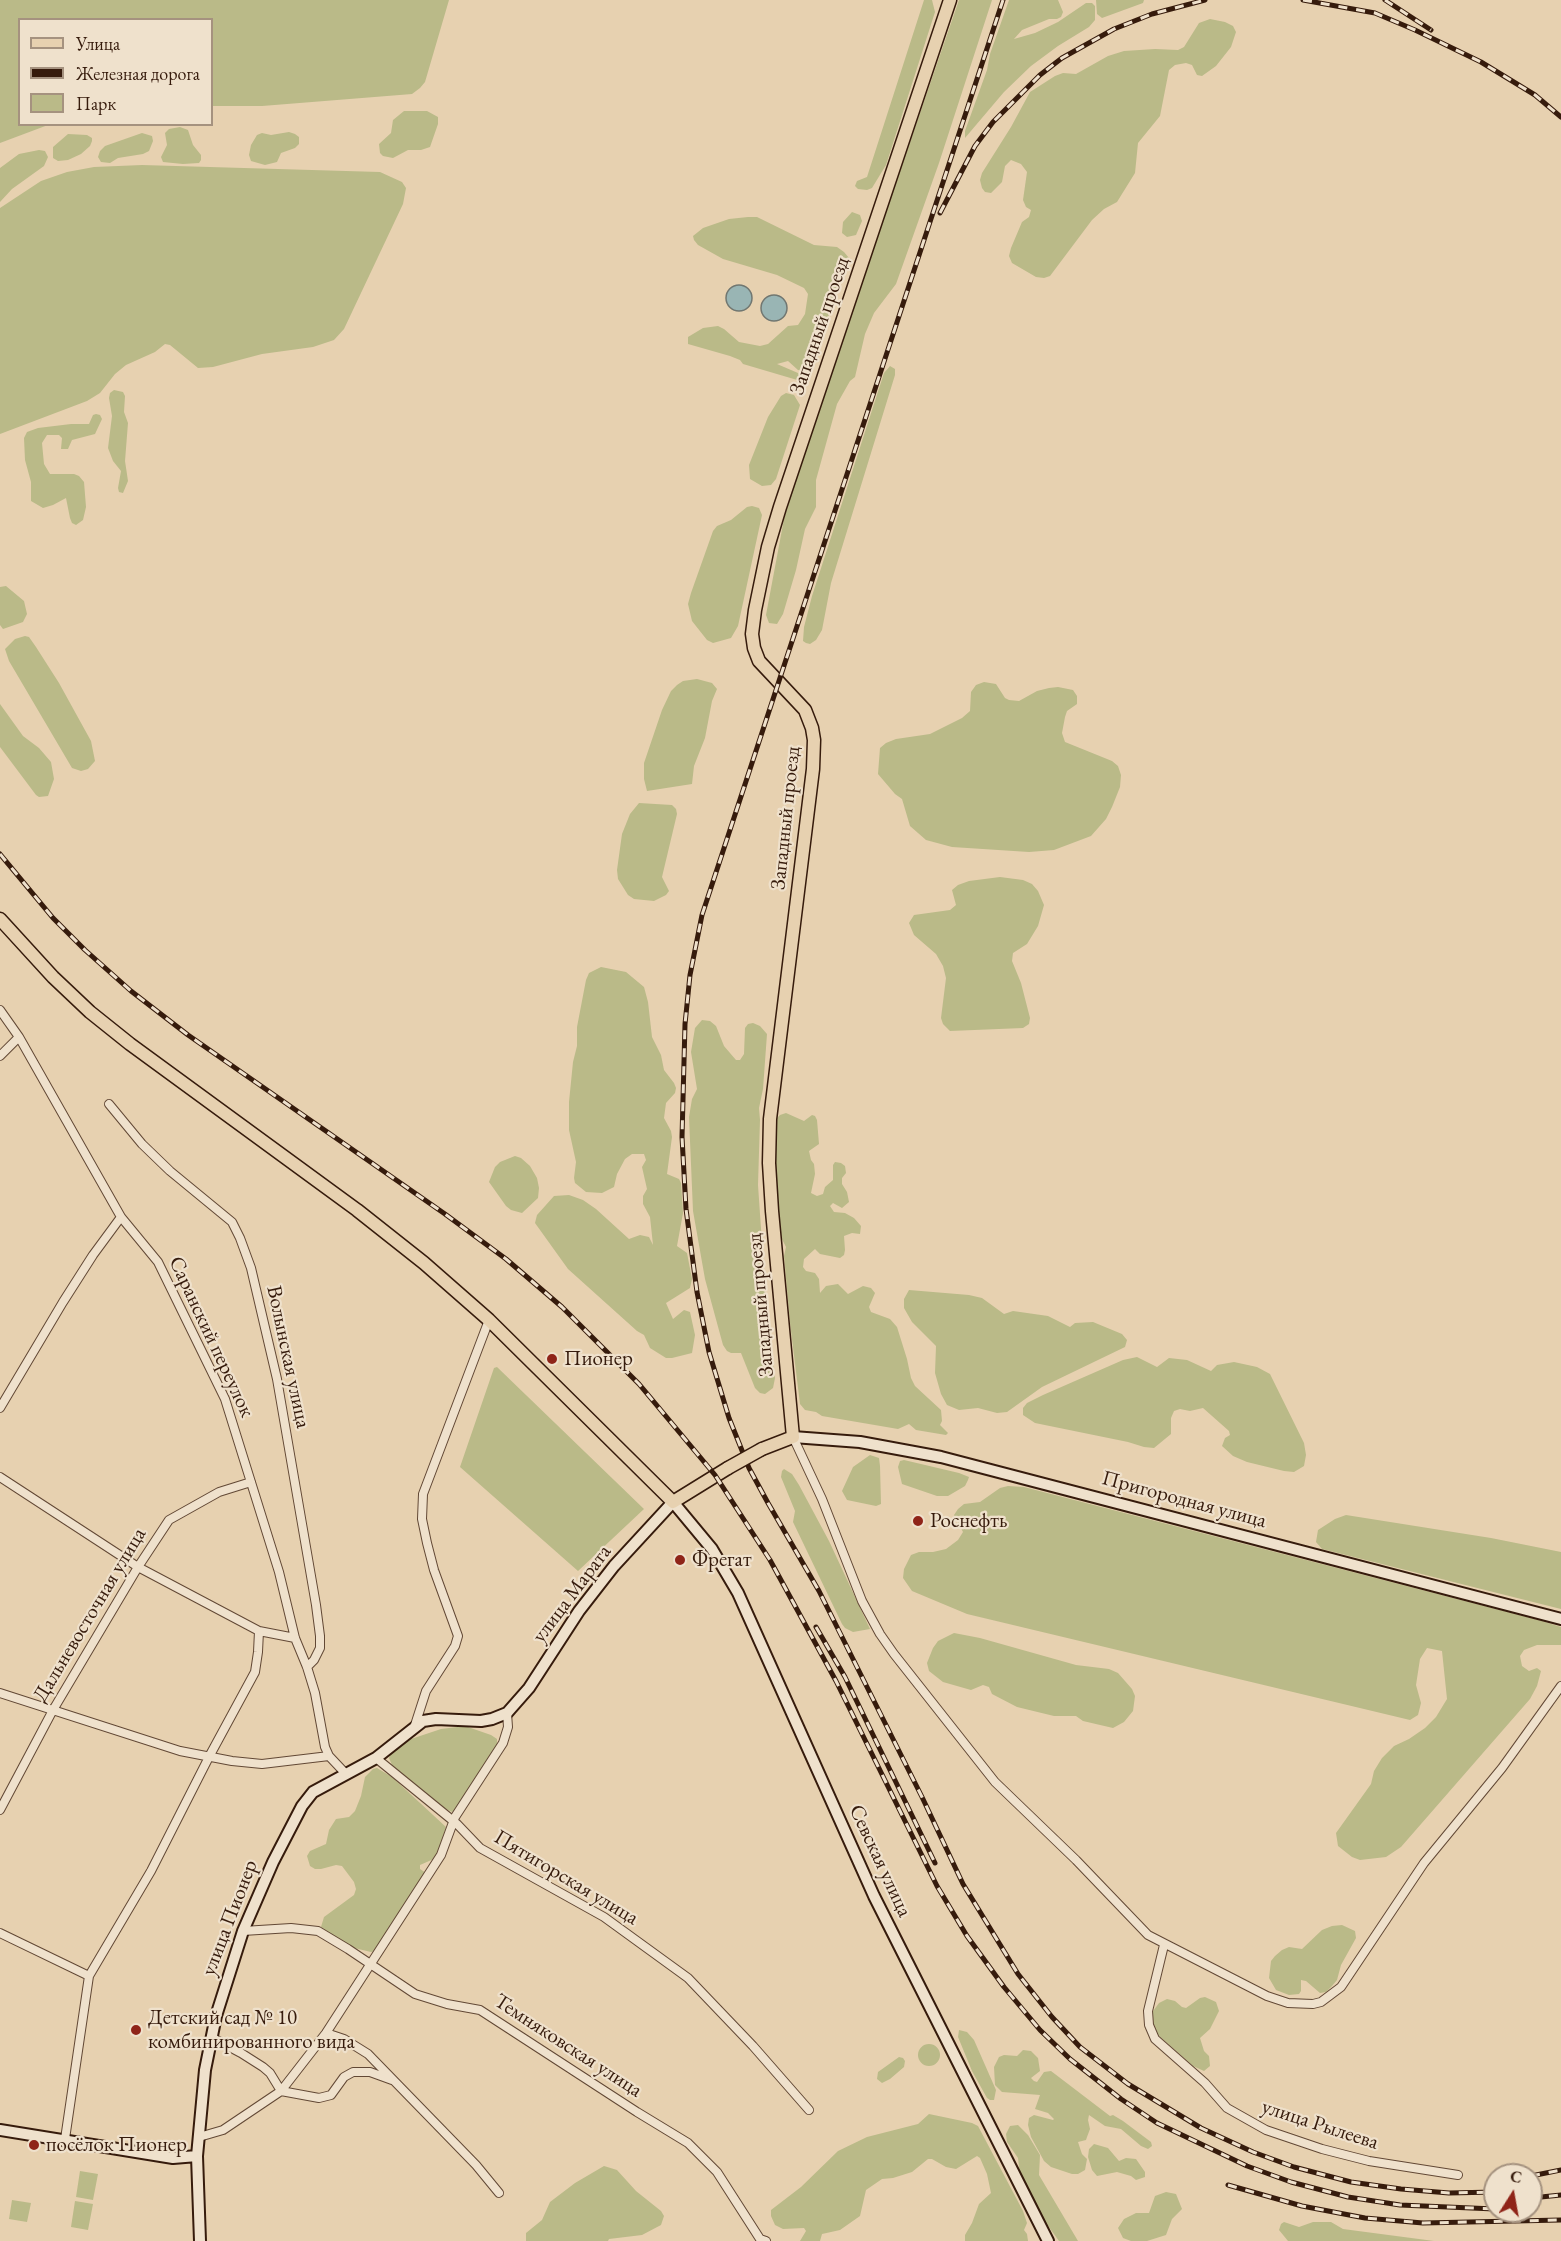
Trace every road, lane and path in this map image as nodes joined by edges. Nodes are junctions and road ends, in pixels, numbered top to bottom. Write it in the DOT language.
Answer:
graph roads {
  1 [pos="950,0"];
  2 [pos="0,919"];
  3 [pos="0,1010"];
  4 [pos="19,1037"];
  5 [pos="0,1056"];
  6 [pos="110,1104"];
  7 [pos="121,1217"];
  8 [pos="489,1320"];
  9 [pos="3,1394"];
  10 [pos="0,1408"];
  11 [pos="793,1437"];
  12 [pos="0,1477"];
  13 [pos="251,1482"];
  14 [pos="674,1502"];
  15 [pos="138,1567"];
  16 [pos="1561,1619"];
  17 [pos="259,1631"];
  18 [pos="295,1638"];
  19 [pos="307,1667"];
  20 [pos="1561,1686"];
  21 [pos="0,1693"];
  22 [pos="53,1710"];
  23 [pos="507,1713"];
  24 [pos="415,1725"];
  25 [pos="210,1755"];
  26 [pos="329,1756"];
  27 [pos="376,1758"];
  28 [pos="346,1774"];
  29 [pos="0,1810"];
  30 [pos="453,1821"];
  31 [pos="243,1931"];
  32 [pos="0,1933"];
  33 [pos="1164,1945"];
  34 [pos="369,1964"];
  35 [pos="89,1976"];
  36 [pos="326,2033"];
  37 [pos="211,2037"];
  38 [pos="395,2082"];
  39 [pos="281,2091"];
  40 [pos="810,2110"];
  41 [pos="0,2130"];
  42 [pos="199,2137"];
  43 [pos="65,2139"];
  44 [pos="197,2156"];
  45 [pos="1458,2175"];
  46 [pos="499,2193"];
  47 [pos="200,2241"];
  48 [pos="766,2241"];
  49 [pos="1048,2241"];
  1 -- 11 [label="main road, Западный проезд"];
  2 -- 8 [label="main road"];
  3 -- 4 [label="street, Саранский переулок"];
  4 -- 5 [label="street"];
  4 -- 7 [label="street, Саранский переулок"];
  6 -- 19 [label="street, Волынская улица"];
  7 -- 9 [label="street"];
  7 -- 13 [label="street, Саранский переулок"];
  8 -- 14 [label="main road"];
  8 -- 24 [label="street"];
  9 -- 10 [label="street"];
  11 -- 14 [label="main road, bridge"];
  11 -- 16 [label="street, Пригородная улица"];
  11 -- 33 [label="street"];
  12 -- 15 [label="street"];
  13 -- 15 [label="street, Дальневосточная улица"];
  13 -- 18 [label="street, Саранский переулок"];
  14 -- 23 [label="street, улица Марата"];
  14 -- 49 [label="street, Севская улица"];
  15 -- 17 [label="street"];
  15 -- 22 [label="street, Дальневосточная улица"];
  17 -- 18 [label="street"];
  17 -- 25 [label="street"];
  18 -- 19 [label="street, Саранский переулок"];
  19 -- 26 [label="street, Саранский переулок"];
  20 -- 33 [label="street"];
  21 -- 22 [label="street"];
  22 -- 25 [label="street"];
  22 -- 29 [label="street, Дальневосточная улица"];
  23 -- 24 [label="street, улица Пионер"];
  23 -- 30 [label="street"];
  24 -- 27 [label="street, улица Пионер"];
  25 -- 26 [label="street"];
  25 -- 35 [label="street"];
  26 -- 28 [label="street, Саранский переулок"];
  27 -- 28 [label="street, улица Пионер"];
  27 -- 30 [label="street, Пятигорская улица"];
  28 -- 31 [label="street, улица Пионер"];
  30 -- 34 [label="street"];
  30 -- 40 [label="street, Пятигорская улица"];
  31 -- 34 [label="street, Темняковская улица"];
  31 -- 37 [label="street, улица Пионер"];
  32 -- 35 [label="street"];
  33 -- 45 [label="street, улица Рылеева"];
  34 -- 36 [label="street"];
  34 -- 48 [label="street, Темняковская улица"];
  35 -- 43 [label="street"];
  36 -- 38 [label="street"];
  36 -- 39 [label="street"];
  37 -- 39 [label="street"];
  37 -- 42 [label="street, улица Пионер"];
  38 -- 39 [label="street"];
  38 -- 46 [label="street"];
  39 -- 42 [label="street"];
  41 -- 43 [label="street"];
  42 -- 44 [label="street, улица Пионер"];
  43 -- 44 [label="street"];
  44 -- 47 [label="street, улица Пионер"];
}
